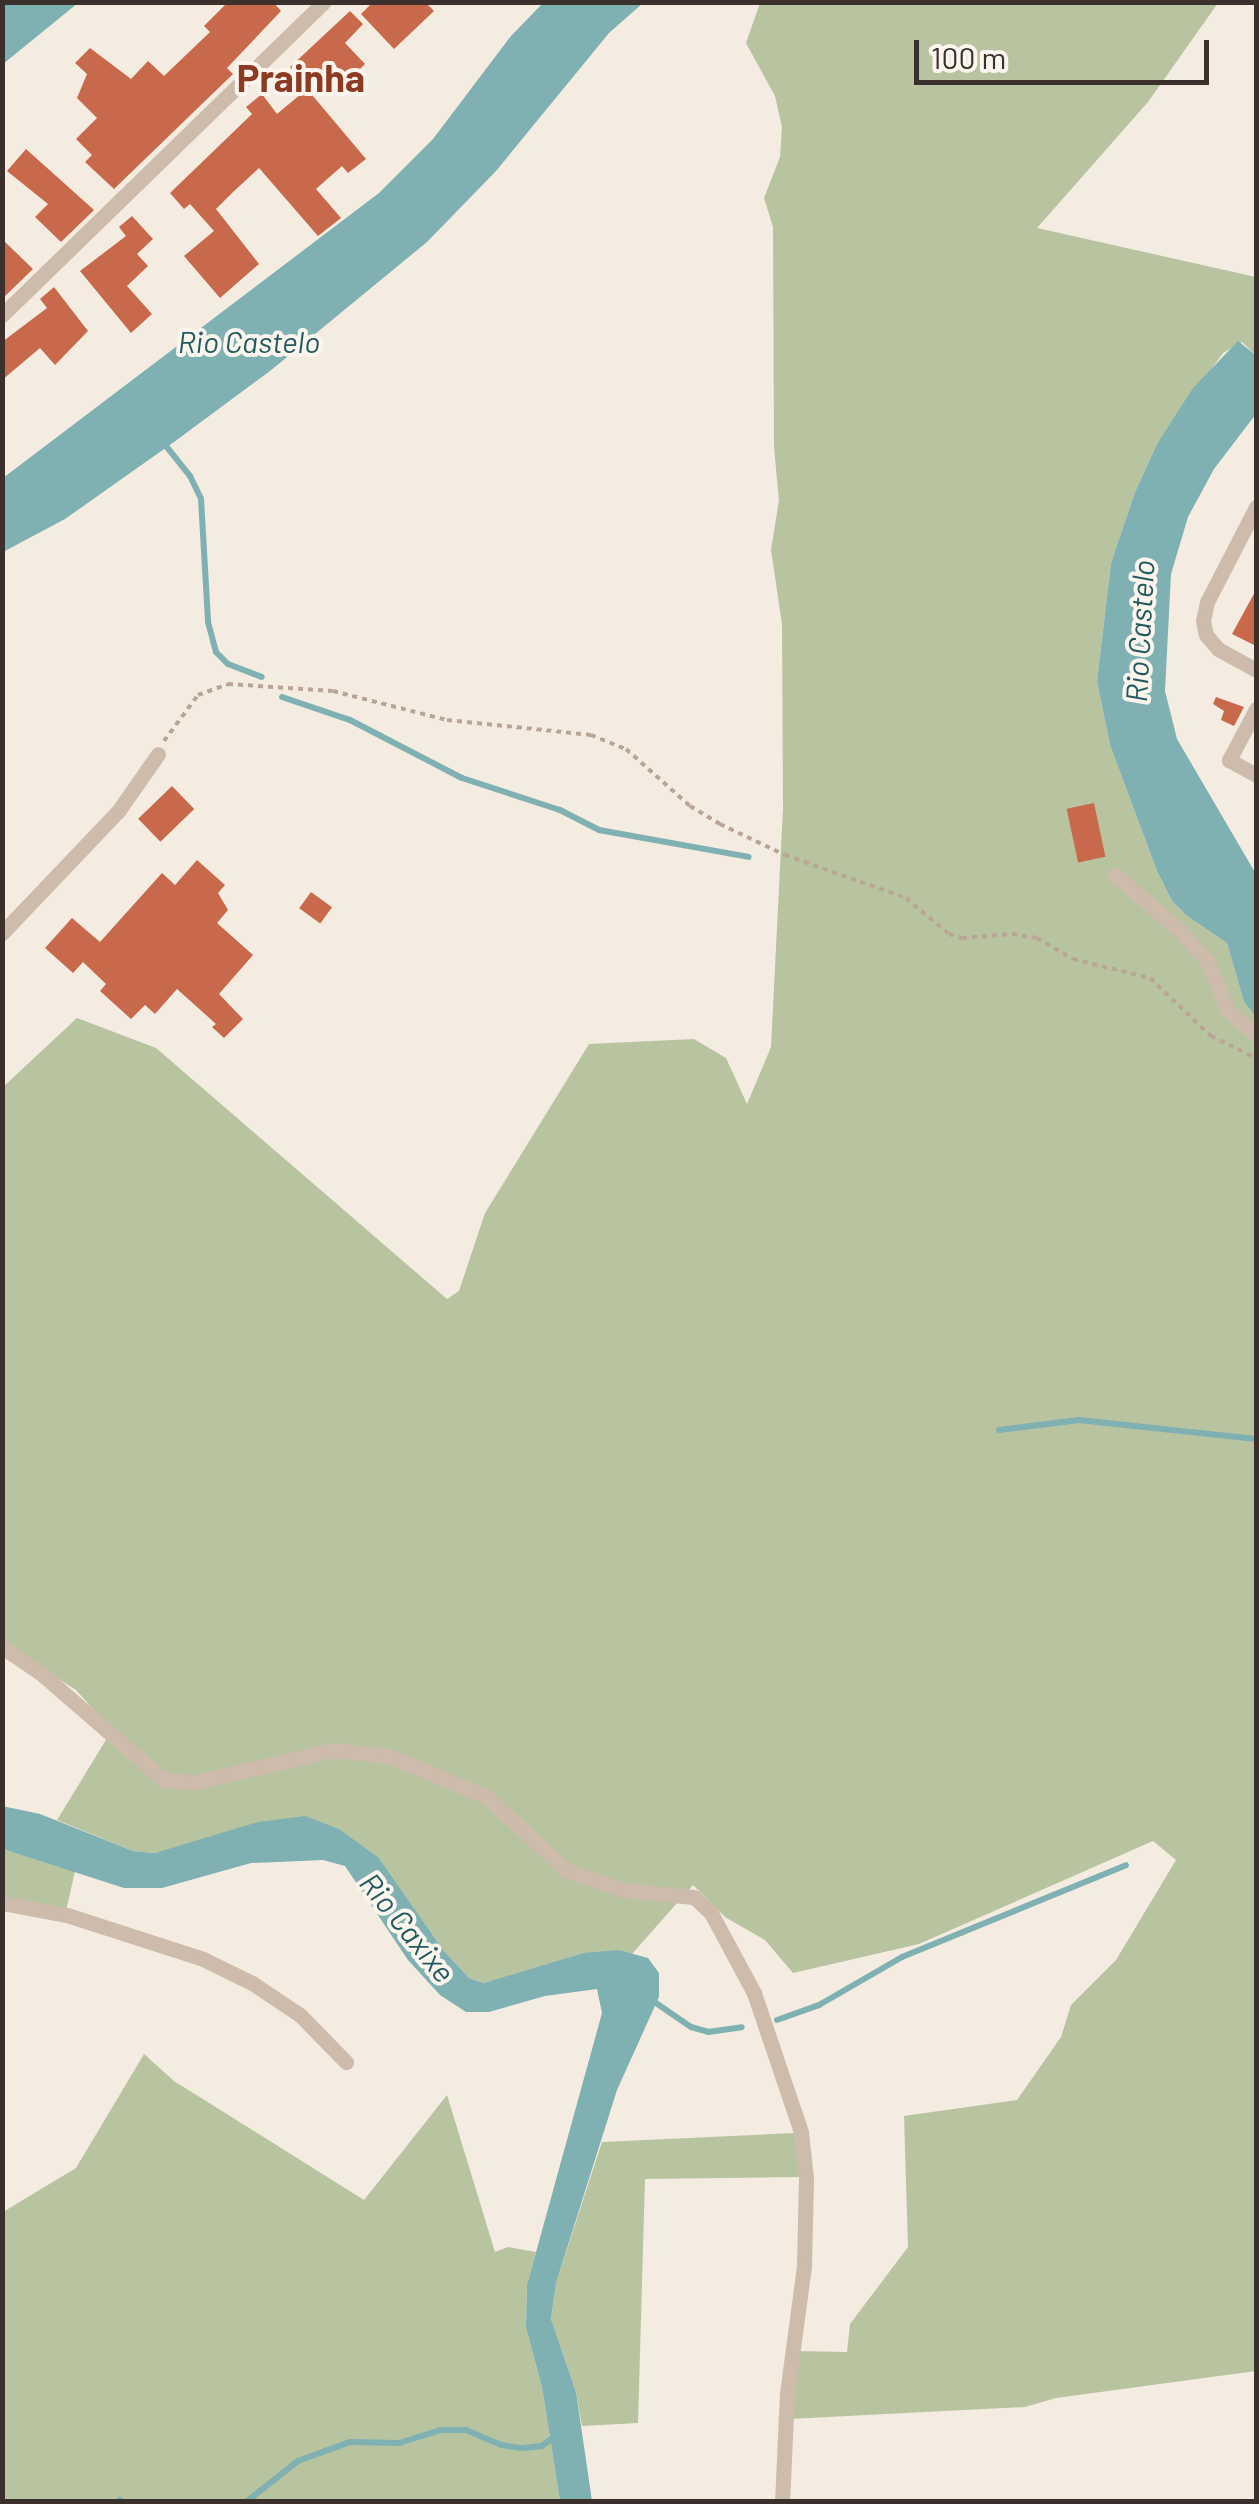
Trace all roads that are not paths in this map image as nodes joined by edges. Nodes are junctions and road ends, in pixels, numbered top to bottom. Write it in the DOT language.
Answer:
graph roads {
  1 [pos="324,2"];
  2 [pos="2,315"];
  3 [pos="1256,507"];
  4 [pos="1241,536"];
  5 [pos="1256,544"];
  6 [pos="1256,670"];
  7 [pos="1256,709"];
  8 [pos="158,754"];
  9 [pos="1256,774"];
  10 [pos="1115,876"];
  11 [pos="2,933"];
  12 [pos="1256,1035"];
  13 [pos="2,1648"];
  14 [pos="2,1904"];
  15 [pos="346,2062"];
  16 [pos="782,2502"];
  1 -- 2 [label="street"];
  3 -- 4 [label="street"];
  4 -- 5 [label="street"];
  4 -- 6 [label="street"];
  7 -- 9 [label="street"];
  8 -- 11 [label="street"];
  10 -- 12 [label="street"];
  13 -- 16 [label="street"];
  14 -- 15 [label="street"];
}
